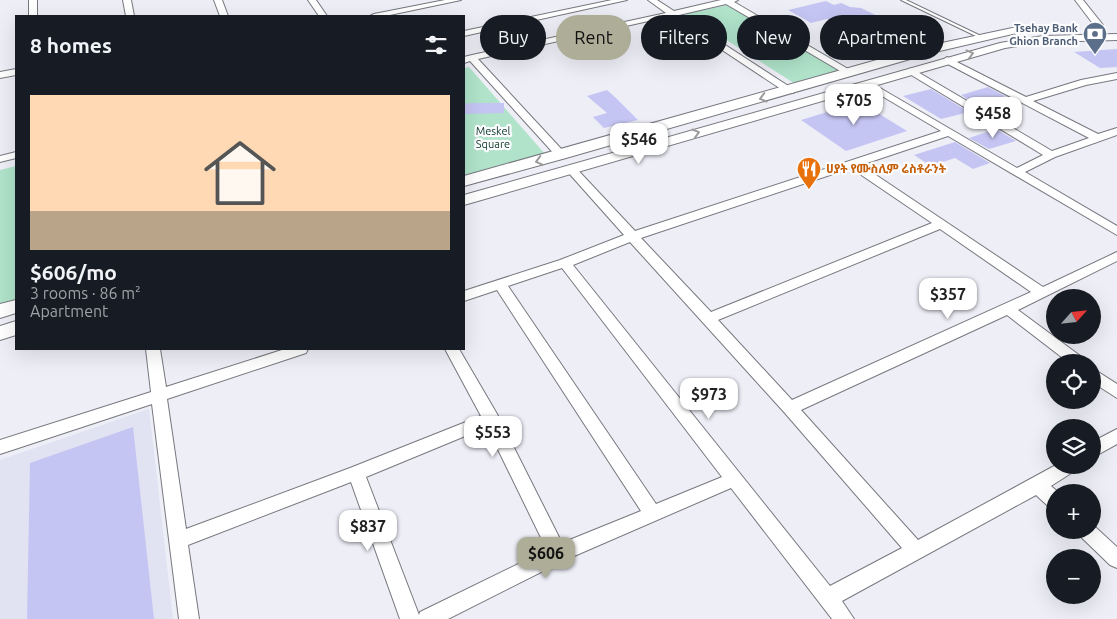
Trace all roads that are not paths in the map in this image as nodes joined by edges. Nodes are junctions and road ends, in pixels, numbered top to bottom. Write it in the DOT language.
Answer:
graph roads {
  1 [pos="33,0"];
  2 [pos="127,0"];
  3 [pos="218,0"];
  4 [pos="312,0"];
  5 [pos="457,0"];
  6 [pos="623,0"];
  7 [pos="652,0"];
  8 [pos="729,0"];
  9 [pos="903,0"];
  10 [pos="1079,0"];
  11 [pos="672,14"];
  12 [pos="32,15"];
  13 [pos="130,15"];
  14 [pos="224,15"];
  15 [pos="322,15"];
  16 [pos="379,15"];
  17 [pos="1100,27"];
  18 [pos="465,34"];
  19 [pos="1115,34"];
  20 [pos="981,36"];
  21 [pos="944,46"];
  22 [pos="468,59"];
  23 [pos="894,60"];
  24 [pos="946,60"];
  25 [pos="911,71"];
  26 [pos="15,72"];
  27 [pos="850,73"];
  28 [pos="0,76"];
  29 [pos="1117,76"];
  30 [pos="868,84"];
  31 [pos="790,91"];
  32 [pos="1025,100"];
  33 [pos="805,101"];
  34 [pos="723,108"];
  35 [pos="739,120"];
  36 [pos="1117,131"];
  37 [pos="949,132"];
  38 [pos="1096,137"];
  39 [pos="15,155"];
  40 [pos="561,155"];
  41 [pos="1051,155"];
  42 [pos="0,159"];
  43 [pos="853,164"];
  44 [pos="571,170"];
  45 [pos="1016,172"];
  46 [pos="465,181"];
  47 [pos="465,200"];
  48 [pos="941,224"];
  49 [pos="1117,231"];
  50 [pos="633,236"];
  51 [pos="1117,256"];
  52 [pos="565,262"];
  53 [pos="500,284"];
  54 [pos="1041,292"];
  55 [pos="465,296"];
  56 [pos="15,306"];
  57 [pos="1008,309"];
  58 [pos="0,311"];
  59 [pos="708,319"];
  60 [pos="15,328"];
  61 [pos="0,333"];
  62 [pos="153,350"];
  63 [pos="298,350"];
  64 [pos="453,350"];
  65 [pos="1067,354"];
  66 [pos="1101,380"];
  67 [pos="1117,392"];
  68 [pos="159,395"];
  69 [pos="790,408"];
  70 [pos="491,419"];
  71 [pos="1117,436"];
  72 [pos="1101,446"];
  73 [pos="0,447"];
  74 [pos="356,473"];
  75 [pos="1056,474"];
  76 [pos="735,479"];
  77 [pos="1038,485"];
  78 [pos="1046,493"];
  79 [pos="653,514"];
  80 [pos="1096,539"];
  81 [pos="179,540"];
  82 [pos="914,550"];
  83 [pos="558,554"];
  84 [pos="1117,559"];
  85 [pos="828,598"];
  86 [pos="189,619"];
  87 [pos="410,619"];
  88 [pos="428,619"];
  89 [pos="844,619"];
  1 -- 12 [label="street"];
  2 -- 13 [label="street"];
  3 -- 14 [label="street"];
  4 -- 15 [label="street"];
  5 -- 16 [label="street"];
  6 -- 18 [label="street"];
  7 -- 11 [label="street"];
  8 -- 11 [label="street"];
  8 -- 27 [label="street"];
  9 -- 20 [label="lane"];
  10 -- 17 [label="street"];
  11 -- 22 [label="street"];
  11 -- 31 [label="street"];
  17 -- 19 [label="street"];
  17 -- 20 [label="street"];
  24 -- 19 [label="street, one-way"];
  20 -- 21 [label="street"];
  22 -- 40 [label="street"];
  23 -- 27 [label="street"];
  24 -- 25 [label="street"];
  24 -- 32 [label="street"];
  25 -- 30 [label="street"];
  25 -- 41 [label="street"];
  26 -- 28 [label="street"];
  27 -- 30 [label="street"];
  27 -- 31 [label="street"];
  29 -- 32 [label="street"];
  30 -- 33 [label="street"];
  30 -- 37 [label="street"];
  31 -- 33 [label="street"];
  31 -- 34 [label="street, one-way"];
  32 -- 38 [label="street"];
  33 -- 35 [label="street"];
  34 -- 35 [label="street"];
  34 -- 40 [label="street"];
  44 -- 35 [label="street, one-way"];
  36 -- 38 [label="street"];
  37 -- 43 [label="street"];
  37 -- 45 [label="street"];
  38 -- 41 [label="street"];
  39 -- 42 [label="street"];
  40 -- 44 [label="street"];
  40 -- 46 [label="street, one-way"];
  41 -- 45 [label="street"];
  43 -- 48 [label="street"];
  43 -- 50 [label="street"];
  44 -- 47 [label="street"];
  44 -- 50 [label="street"];
  45 -- 49 [label="street"];
  48 -- 54 [label="street"];
  48 -- 59 [label="street"];
  50 -- 52 [label="street"];
  50 -- 59 [label="street"];
  51 -- 54 [label="street"];
  52 -- 53 [label="street"];
  52 -- 76 [label="street"];
  53 -- 55 [label="street"];
  53 -- 79 [label="street"];
  54 -- 57 [label="street"];
  56 -- 58 [label="street"];
  57 -- 65 [label="street"];
  57 -- 69 [label="street"];
  59 -- 69 [label="street"];
  60 -- 61 [label="street"];
  62 -- 68 [label="street"];
  63 -- 68 [label="street"];
  64 -- 70 [label="street"];
  66 -- 67 [label="street"];
  68 -- 73 [label="street"];
  68 -- 81 [label="street"];
  69 -- 82 [label="street"];
  70 -- 74 [label="street"];
  70 -- 83 [label="street"];
  71 -- 72 [label="street"];
  74 -- 81 [label="street"];
  74 -- 87 [label="street"];
  75 -- 77 [label="street"];
  76 -- 79 [label="street"];
  76 -- 85 [label="street"];
  77 -- 78 [label="street"];
  77 -- 82 [label="street"];
  79 -- 83 [label="street"];
  80 -- 84 [label="street"];
  81 -- 86 [label="street"];
  82 -- 85 [label="street"];
  83 -- 88 [label="street"];
  85 -- 89 [label="street"];
}
